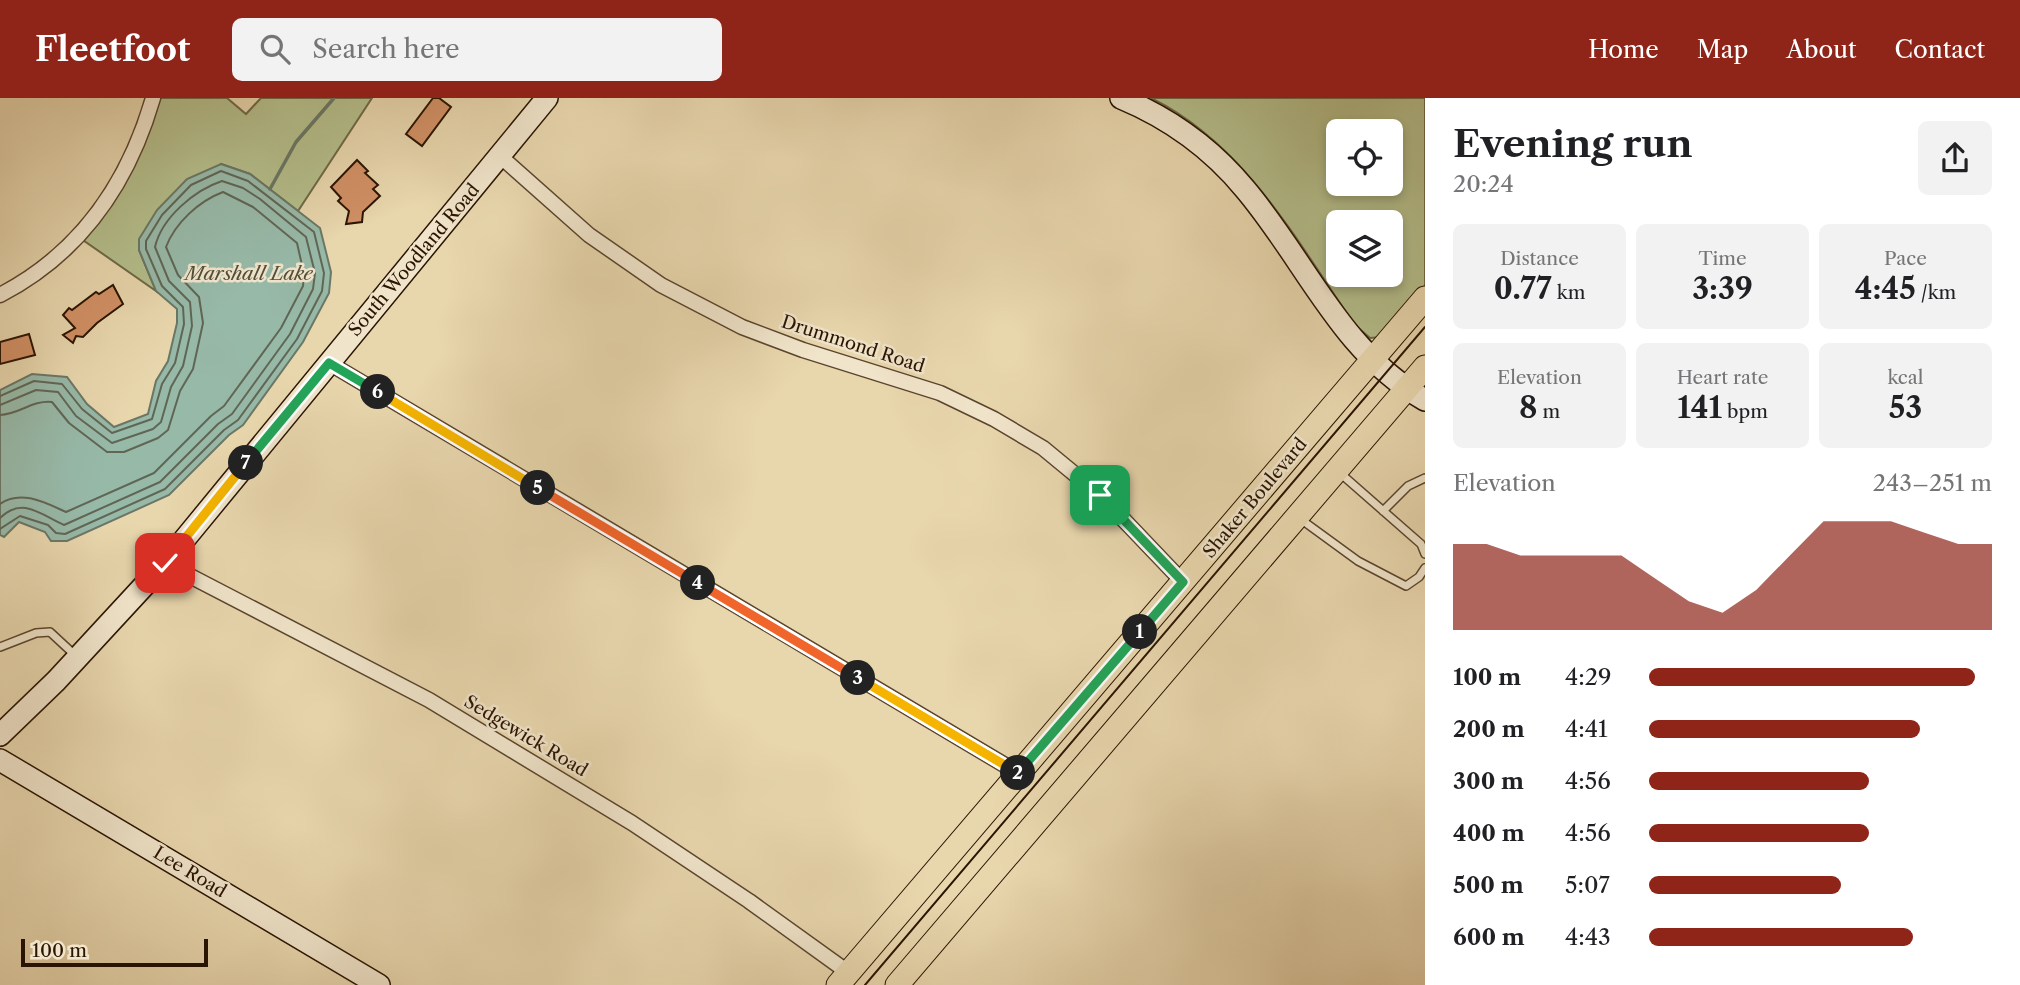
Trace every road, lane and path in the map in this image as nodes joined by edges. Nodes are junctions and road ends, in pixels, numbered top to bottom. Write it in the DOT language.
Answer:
graph roads {
  1 [pos="153,98"];
  2 [pos="547,98"];
  3 [pos="1121,98"];
  4 [pos="500,156"];
  5 [pos="0,295"];
  6 [pos="1425,298"];
  7 [pos="1372,360"];
  8 [pos="329,363"];
  9 [pos="1425,367"];
  10 [pos="1416,394"];
  11 [pos="1337,471"];
  12 [pos="1425,478"];
  13 [pos="1383,511"];
  14 [pos="1297,517"];
  15 [pos="1425,554"];
  16 [pos="165,563"];
  17 [pos="1425,568"];
  18 [pos="1183,582"];
  19 [pos="0,647"];
  20 [pos="78,657"];
  21 [pos="0,735"];
  22 [pos="0,760"];
  23 [pos="1018,773"];
  24 [pos="843,979"];
  25 [pos="379,985"];
  26 [pos="897,985"];
  1 -- 5 [label="street"];
  2 -- 4 [label="street, South Woodland Road"];
  3 -- 7 [label="street"];
  4 -- 8 [label="street, South Woodland Road"];
  4 -- 18 [label="street, Drummond Road"];
  6 -- 7 [label="main road, Shaker Boulevard"];
  7 -- 10 [label="street"];
  7 -- 18 [label="main road, Shaker Boulevard"];
  8 -- 16 [label="street, South Woodland Road"];
  8 -- 23 [label="street"];
  9 -- 10 [label="main road"];
  10 -- 11 [label="main road"];
  11 -- 13 [label="lane"];
  11 -- 14 [label="main road"];
  12 -- 13 [label="lane"];
  13 -- 15 [label="lane"];
  14 -- 17 [label="lane"];
  14 -- 26 [label="main road"];
  16 -- 20 [label="street, South Woodland Road"];
  16 -- 24 [label="street, Sedgewick Road"];
  18 -- 23 [label="main road, Shaker Boulevard"];
  19 -- 20 [label="lane"];
  20 -- 21 [label="street, South Woodland Road"];
  22 -- 25 [label="street, Lee Road"];
  23 -- 24 [label="main road, Shaker Boulevard"];
}
